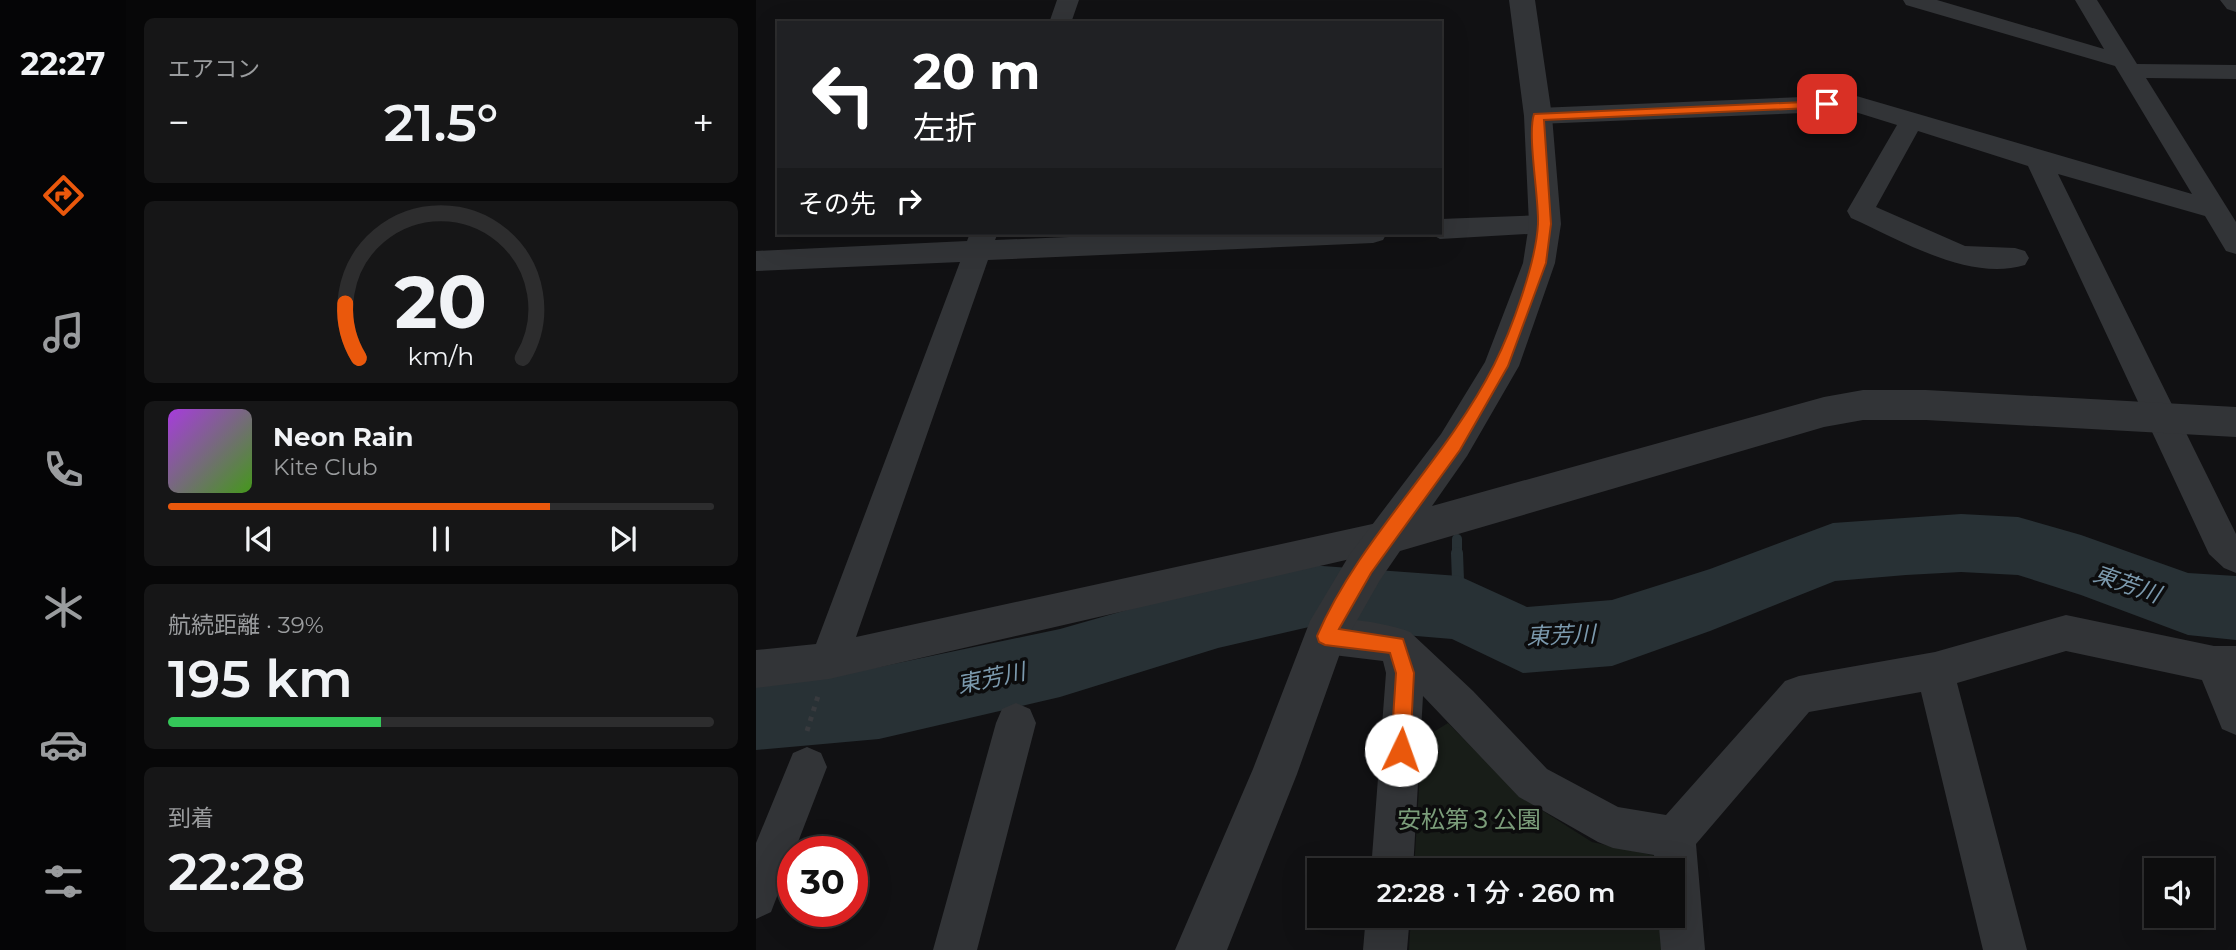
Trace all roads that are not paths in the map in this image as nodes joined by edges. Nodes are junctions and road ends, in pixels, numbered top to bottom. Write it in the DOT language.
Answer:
graph roads {
  1 [pos="1068,0"];
  2 [pos="1522,0"];
  3 [pos="1914,0"];
  4 [pos="2086,0"];
  5 [pos="1061,21"];
  6 [pos="2126,66"];
  7 [pos="2236,72"];
  8 [pos="1538,116"];
  9 [pos="1911,121"];
  10 [pos="2038,160"];
  11 [pos="2213,209"];
  12 [pos="1545,224"];
  13 [pos="1442,229"];
  14 [pos="1286,235"];
  15 [pos="980,242"];
  16 [pos="2236,244"];
  17 [pos="2015,258"];
  18 [pos="756,261"];
  19 [pos="2165,420"];
  20 [pos="2236,422"];
  21 [pos="1376,552"];
  22 [pos="2236,557"];
  23 [pos="1330,627"];
  24 [pos="1397,645"];
  25 [pos="2225,664"];
  26 [pos="756,669"];
  27 [pos="1935,671"];
  28 [pos="824,676"];
  29 [pos="2236,715"];
  30 [pos="1016,723"];
  31 [pos="806,754"];
  32 [pos="1674,837"];
  33 [pos="1393,858"];
  34 [pos="756,897"];
  35 [pos="1387,928"];
  36 [pos="955,950"];
  37 [pos="1201,950"];
  38 [pos="1385,950"];
  39 [pos="1683,950"];
  40 [pos="2005,950"];
  1 -- 5 [label="street"];
  2 -- 8 [label="street"];
  3 -- 6 [label="street"];
  4 -- 6 [label="street"];
  6 -- 7 [label="street"];
  6 -- 11 [label="street"];
  8 -- 9 [label="street"];
  8 -- 12 [label="street"];
  9 -- 10 [label="street"];
  9 -- 17 [label="street"];
  10 -- 11 [label="street"];
  10 -- 19 [label="street"];
  11 -- 16 [label="street"];
  12 -- 13 [label="street"];
  12 -- 21 [label="street"];
  14 -- 15 [label="street"];
  15 -- 18 [label="street"];
  15 -- 28 [label="street"];
  19 -- 20 [label="street"];
  19 -- 21 [label="street"];
  19 -- 22 [label="street"];
  21 -- 23 [label="street"];
  21 -- 28 [label="street"];
  23 -- 24 [label="street"];
  23 -- 37 [label="street"];
  24 -- 32 [label="street"];
  24 -- 33 [label="street"];
  25 -- 27 [label="street"];
  25 -- 29 [label="street"];
  26 -- 28 [label="street"];
  27 -- 32 [label="street"];
  27 -- 40 [label="street"];
  30 -- 36 [label="street"];
  31 -- 34 [label="street"];
  32 -- 39 [label="street"];
  35 -- 38 [label="street"];
}
